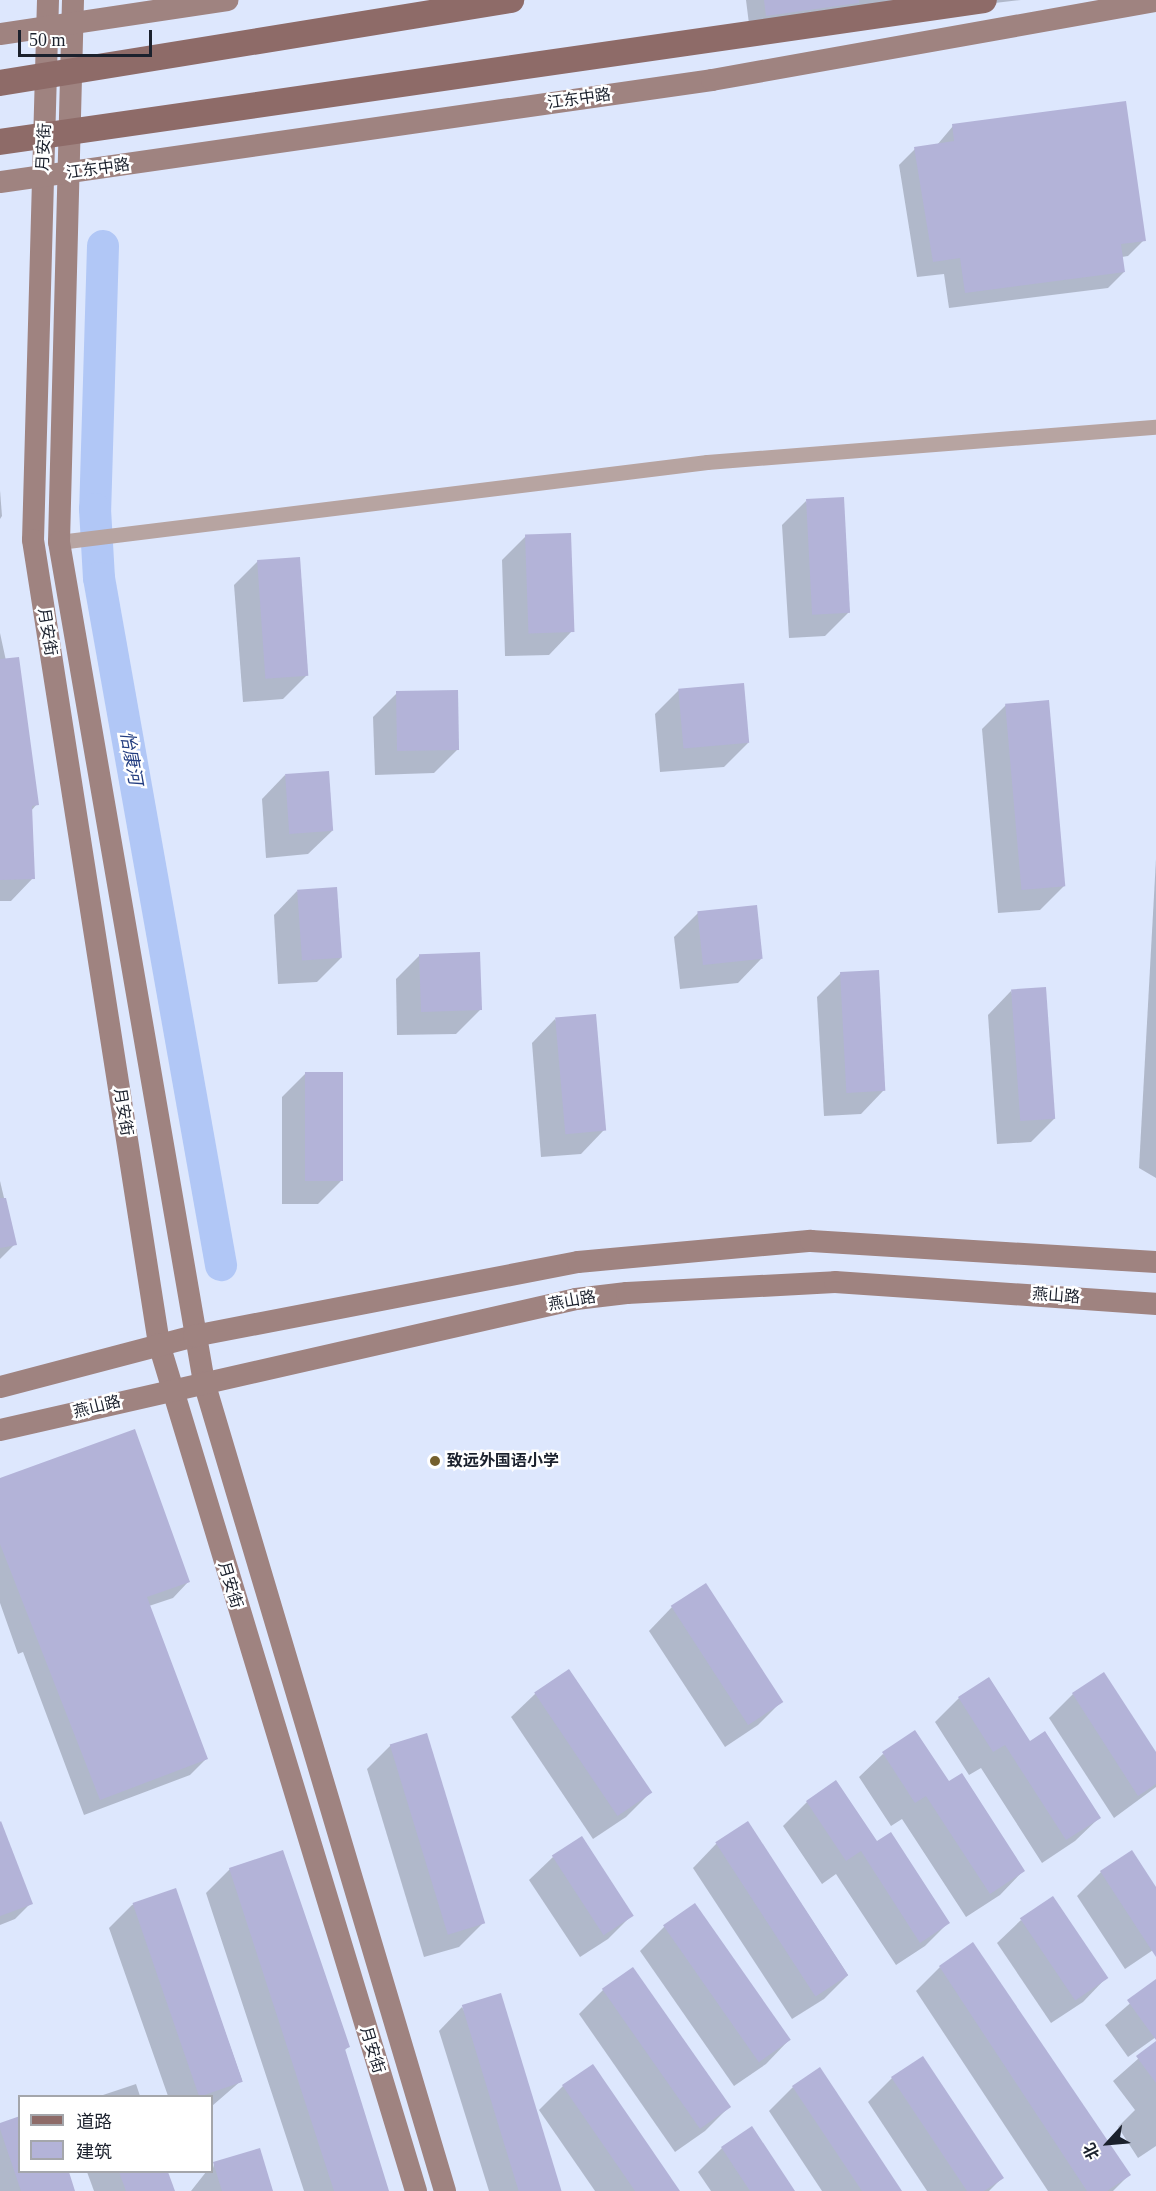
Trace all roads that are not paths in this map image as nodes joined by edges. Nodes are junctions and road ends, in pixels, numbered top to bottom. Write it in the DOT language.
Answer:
graph roads {
  1 [pos="48,0"];
  2 [pos="73,0"];
  3 [pos="226,0"];
  4 [pos="511,0"];
  5 [pos="984,0"];
  6 [pos="1156,1"];
  7 [pos="73,24"];
  8 [pos="48,27"];
  9 [pos="0,34"];
  10 [pos="60,74"];
  11 [pos="0,83"];
  12 [pos="57,134"];
  13 [pos="0,142"];
  14 [pos="68,173"];
  15 [pos="43,176"];
  16 [pos="0,182"];
  17 [pos="1156,427"];
  18 [pos="59,542"];
  19 [pos="1156,1262"];
  20 [pos="1156,1304"];
  21 [pos="194,1336"];
  22 [pos="159,1344"];
  23 [pos="204,1382"];
  24 [pos="0,1387"];
  25 [pos="170,1389"];
  26 [pos="0,1430"];
  27 [pos="416,2191"];
  28 [pos="445,2191"];
  1 -- 8 [label="street, 月安街"];
  2 -- 7 [label="street"];
  3 -- 7 [label="street"];
  4 -- 10 [label="main road"];
  5 -- 12 [label="main road"];
  6 -- 14 [label="street, 江东中路"];
  7 -- 8 [label="street"];
  7 -- 10 [label="street"];
  8 -- 9 [label="street"];
  8 -- 10 [label="street, 月安街"];
  10 -- 11 [label="main road"];
  10 -- 12 [label="street, 月安街"];
  12 -- 13 [label="main road"];
  12 -- 14 [label="street"];
  12 -- 15 [label="street, 月安街"];
  14 -- 15 [label="street, 江东中路"];
  14 -- 18 [label="street"];
  15 -- 16 [label="street, 江东中路"];
  15 -- 22 [label="street, 月安街"];
  17 -- 18 [label="street"];
  18 -- 21 [label="street"];
  19 -- 21 [label="street"];
  20 -- 23 [label="street, 燕山路"];
  21 -- 22 [label="street"];
  21 -- 23 [label="street"];
  22 -- 24 [label="street"];
  22 -- 25 [label="street, 月安街"];
  23 -- 25 [label="street, 燕山路"];
  23 -- 28 [label="street"];
  25 -- 26 [label="street, 燕山路"];
  25 -- 27 [label="street, 月安街"];
}
